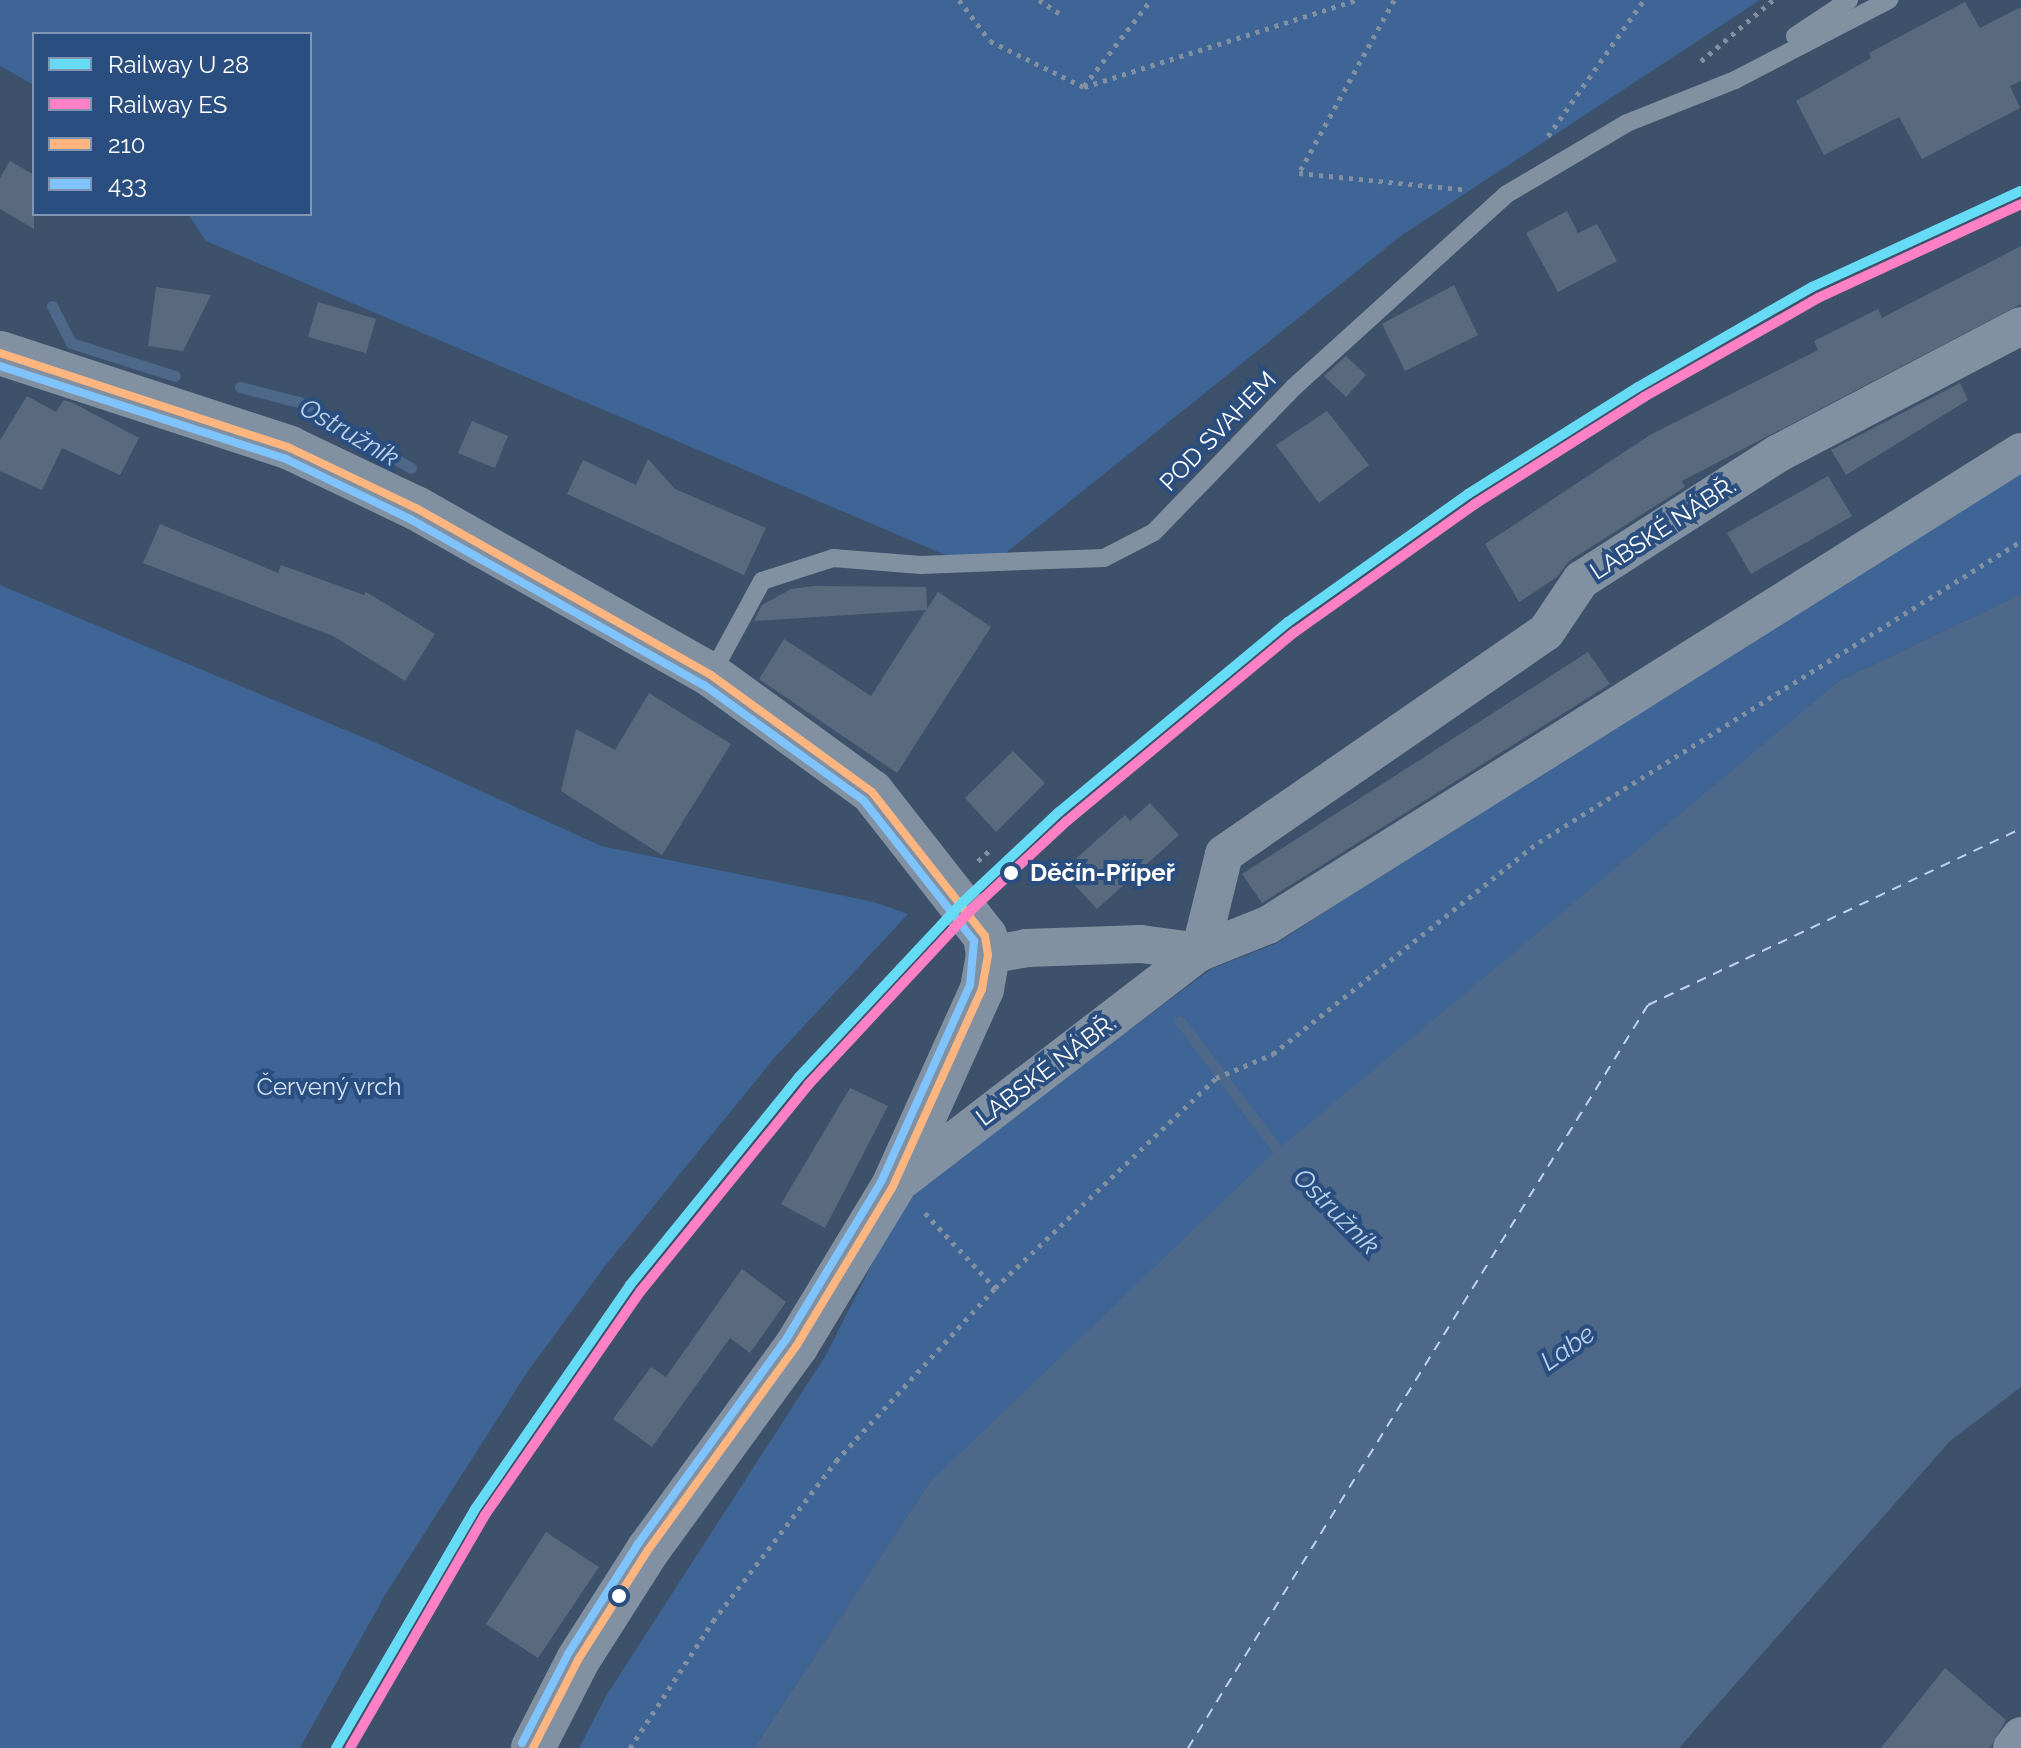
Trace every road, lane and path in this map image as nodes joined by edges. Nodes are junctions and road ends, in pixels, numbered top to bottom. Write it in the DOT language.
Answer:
graph roads {
  1 [pos="959,0"];
  2 [pos="1039,0"];
  3 [pos="1151,0"];
  4 [pos="1357,0"];
  5 [pos="1394,0"];
  6 [pos="1644,0"];
  7 [pos="1849,0"];
  8 [pos="1889,0"];
  9 [pos="1059,13"];
  10 [pos="1735,80"];
  11 [pos="1084,87"];
  12 [pos="1544,142"];
  13 [pos="1507,194"];
  14 [pos="2021,326"];
  15 [pos="0,353"];
  16 [pos="2021,452"];
  17 [pos="2021,541"];
  18 [pos="711,675"];
  19 [pos="1200,952"];
  20 [pos="988,955"];
  21 [pos="892,1188"];
  22 [pos="935,1221"];
  23 [pos="995,1288"];
  24 [pos="2021,1736"];
  25 [pos="533,1748"];
  26 [pos="630,1748"];
  27 [pos="2012,1748"];
  1 -- 11 [label="path"];
  2 -- 9 [label="path"];
  3 -- 11 [label="path"];
  4 -- 11 [label="path"];
  5 -- 13 [label="path"];
  6 -- 12 [label="path"];
  7 -- 10 [label="lane, POD SVAHEM"];
  8 -- 10 [label="lane, POD SVAHEM"];
  10 -- 13 [label="lane, POD SVAHEM"];
  13 -- 18 [label="lane, POD SVAHEM"];
  14 -- 19 [label="street, LABSKÉ NÁBŘ."];
  15 -- 18 [label="street"];
  16 -- 19 [label="street, LABSKÉ NÁBŘ."];
  17 -- 23 [label="path"];
  18 -- 20 [label="street"];
  19 -- 20 [label="street, LABSKÉ NÁBŘ."];
  19 -- 21 [label="street, LABSKÉ NÁBŘ."];
  20 -- 21 [label="street, LABSKÉ NÁBŘ."];
  21 -- 25 [label="street, LABSKÉ NÁBŘ."];
  22 -- 23 [label="path"];
  23 -- 26 [label="path"];
  24 -- 27 [label="street"];
}
